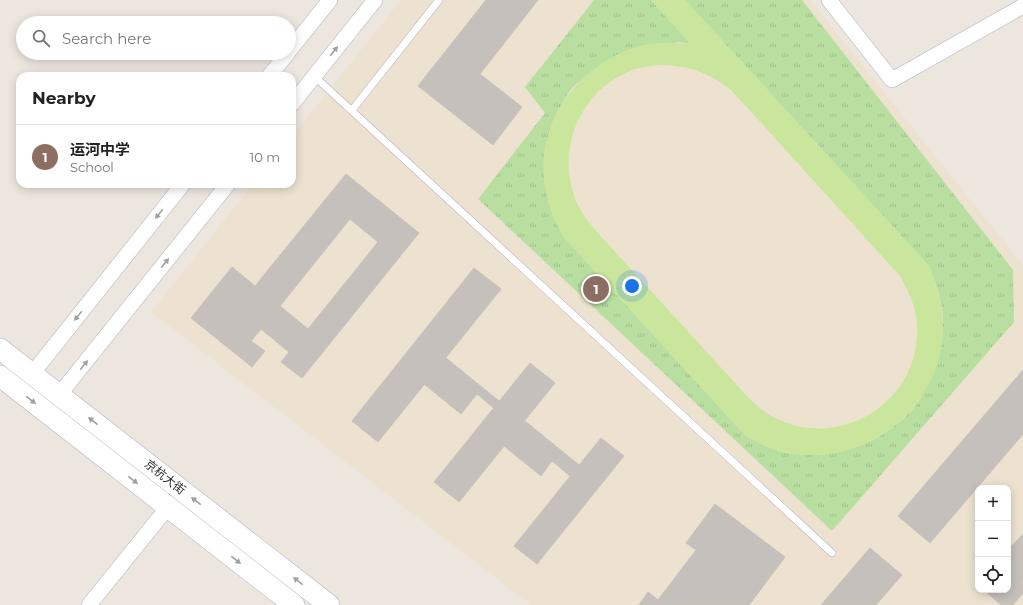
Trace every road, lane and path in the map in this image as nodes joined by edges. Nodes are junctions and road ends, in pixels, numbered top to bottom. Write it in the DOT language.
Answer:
graph roads {
  1 [pos="330,0"];
  2 [pos="375,0"];
  3 [pos="439,0"];
  4 [pos="829,0"];
  5 [pos="1023,6"];
  6 [pos="296,42"];
  7 [pos="282,60"];
  8 [pos="272,72"];
  9 [pos="314,76"];
  10 [pos="296,99"];
  11 [pos="352,110"];
  12 [pos="180,188"];
  13 [pos="225,188"];
  14 [pos="0,349"];
  15 [pos="32,374"];
  16 [pos="0,376"];
  17 [pos="60,395"];
  18 [pos="168,507"];
  19 [pos="832,553"];
  20 [pos="89,605"];
  21 [pos="294,605"];
  22 [pos="329,605"];
  1 -- 6 [label="street"];
  9 -- 2 [label="street, one-way"];
  3 -- 11 [label="lane"];
  4 -- 5 [label="street"];
  7 -- 8 [label="street"];
  9 -- 10 [label="street"];
  9 -- 11 [label="lane"];
  11 -- 19 [label="lane"];
  12 -- 15 [label="street, one-way"];
  17 -- 13 [label="street, one-way"];
  14 -- 15 [label="main road, 京杭大街"];
  15 -- 17 [label="main road, 京杭大街"];
  16 -- 18 [label="main road, 京杭大街, one-way"];
  22 -- 17 [label="main road, 京杭大街, one-way"];
  18 -- 20 [label="street"];
  18 -- 21 [label="main road, 京杭大街, one-way"];
}
